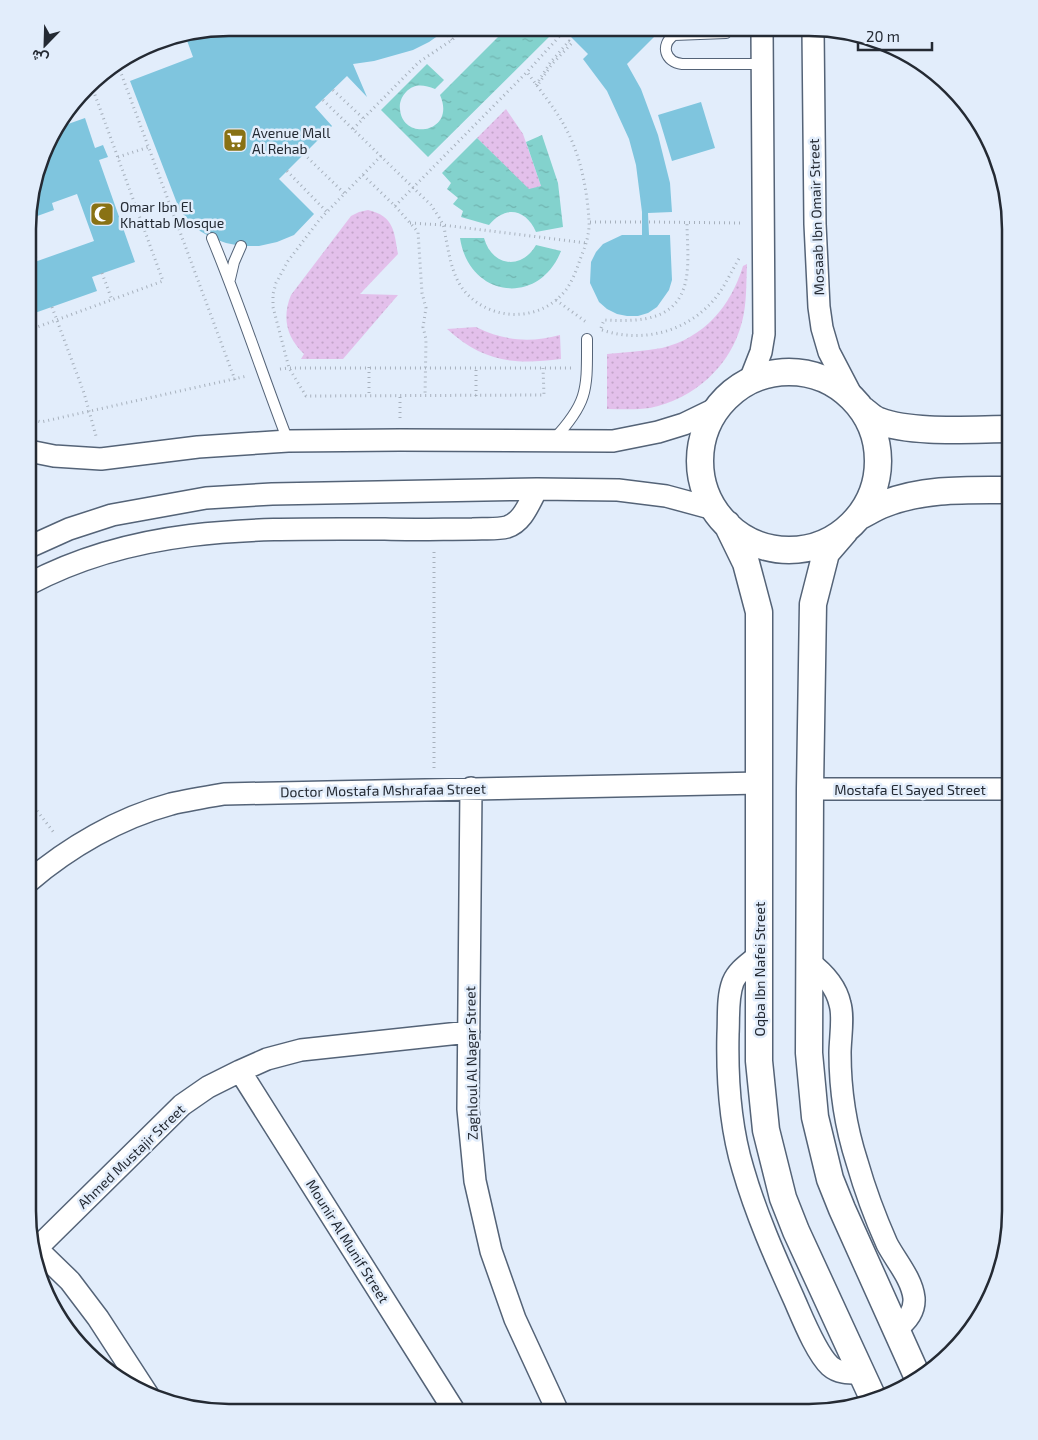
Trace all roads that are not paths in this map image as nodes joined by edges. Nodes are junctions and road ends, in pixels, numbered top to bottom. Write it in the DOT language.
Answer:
graph roads {
  1 [pos="673,36"];
  2 [pos="762,36"];
  3 [pos="813,36"];
  4 [pos="762,64"];
  5 [pos="212,238"];
  6 [pos="241,246"];
  7 [pos="230,280"];
  8 [pos="587,339"];
  9 [pos="750,380"];
  10 [pos="858,404"];
  11 [pos="717,408"];
  12 [pos="1002,429"];
  13 [pos="552,440"];
  14 [pos="288,441"];
  15 [pos="36,452"];
  16 [pos="537,489"];
  17 [pos="1002,490"];
  18 [pos="720,517"];
  19 [pos="852,523"];
  20 [pos="36,544"];
  21 [pos="36,581"];
  22 [pos="760,783"];
  23 [pos="471,788"];
  24 [pos="810,789"];
  25 [pos="1002,789"];
  26 [pos="36,876"];
  27 [pos="469,1032"];
  28 [pos="240,1071"];
  29 [pos="40,1245"];
  30 [pos="41,1254"];
  31 [pos="915,1372"];
  32 [pos="139,1381"];
  33 [pos="871,1394"];
  34 [pos="451,1404"];
  35 [pos="554,1404"];
  1 -- 4 [label="lane"];
  2 -- 4 [label="street"];
  3 -- 10 [label="street, Mosaab Ibn Omair Street"];
  4 -- 9 [label="street"];
  5 -- 7 [label="lane"];
  6 -- 7 [label="lane"];
  7 -- 14 [label="lane"];
  8 -- 13 [label="lane"];
  9 -- 10 [label="street"];
  9 -- 11 [label="street"];
  10 -- 12 [label="street"];
  10 -- 19 [label="street"];
  11 -- 13 [label="street"];
  11 -- 18 [label="street"];
  13 -- 14 [label="street"];
  14 -- 15 [label="street"];
  16 -- 18 [label="street"];
  16 -- 20 [label="street"];
  16 -- 21 [label="street"];
  17 -- 19 [label="street"];
  18 -- 19 [label="street"];
  18 -- 22 [label="street, Oqba Ibn Nafei Street"];
  19 -- 24 [label="street"];
  22 -- 23 [label="street, Doctor Mostafa Mshrafaa Street"];
  22 -- 33 [label="street, Oqba Ibn Nafei Street"];
  23 -- 26 [label="street, Doctor Mostafa Mshrafaa Street"];
  23 -- 27 [label="street, Zaghloul Al Nagar Street"];
  24 -- 25 [label="street, Mostafa El Sayed Street"];
  24 -- 31 [label="street"];
  27 -- 28 [label="street, Ahmed Mustajir Street"];
  27 -- 35 [label="street, Zaghloul Al Nagar Street"];
  28 -- 29 [label="street, Ahmed Mustajir Street"];
  28 -- 34 [label="street, Mounir Al Munif Street"];
  30 -- 32 [label="street"];
}
